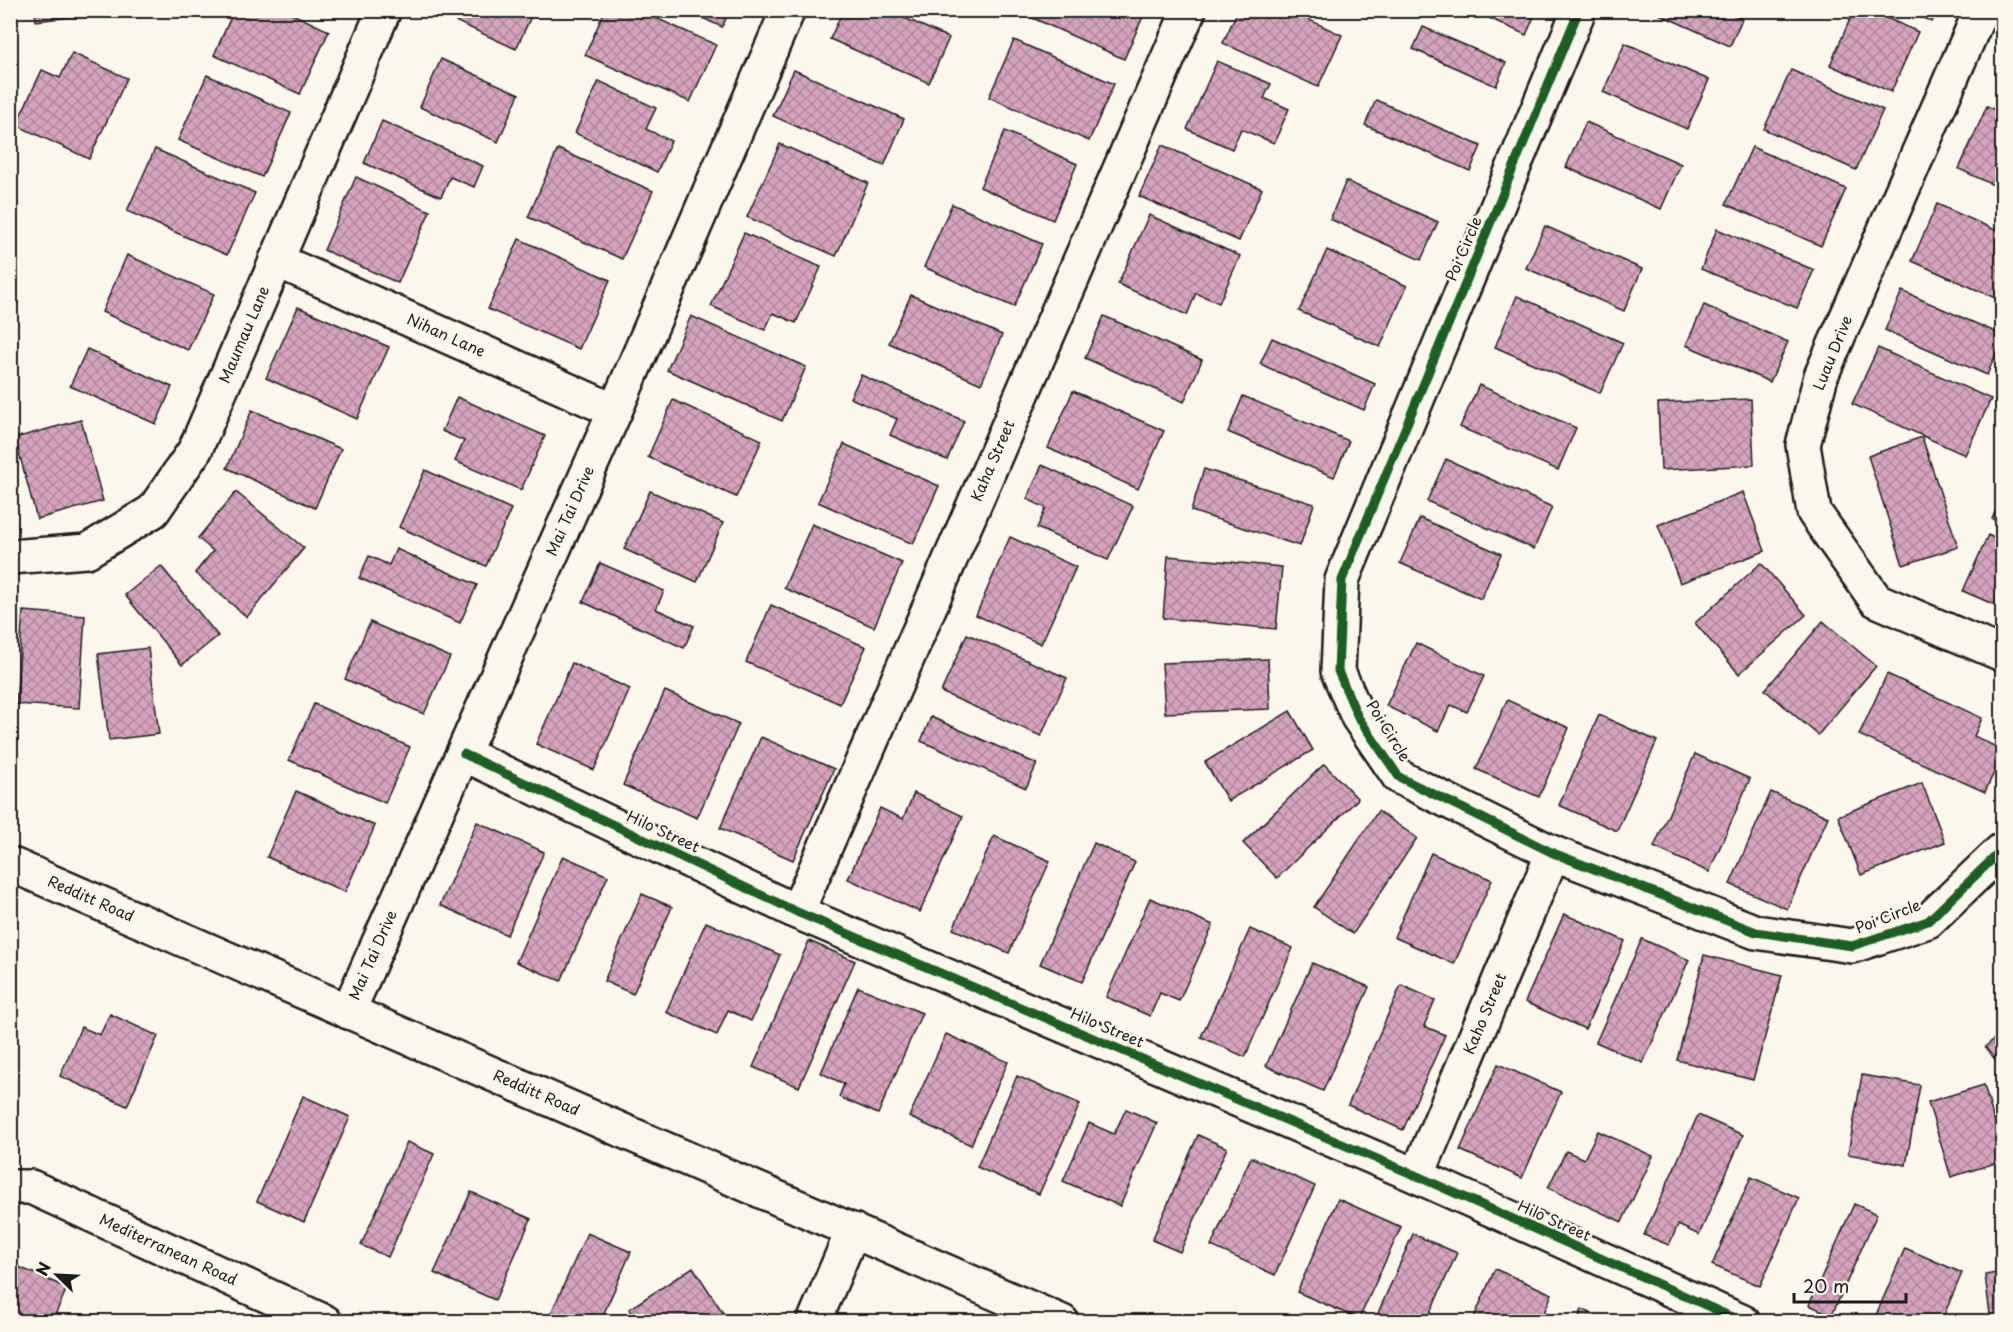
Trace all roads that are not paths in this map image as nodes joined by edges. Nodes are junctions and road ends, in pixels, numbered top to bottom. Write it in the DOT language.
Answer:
graph roads {
  1 [pos="384,10"];
  2 [pos="788,10"];
  3 [pos="1189,10"];
  4 [pos="1579,10"];
  5 [pos="1981,10"];
  6 [pos="276,260"];
  7 [pos="615,411"];
  8 [pos="10,557"];
  9 [pos="2002,654"];
  10 [pos="464,754"];
  11 [pos="2002,850"];
  12 [pos="1553,853"];
  13 [pos="10,864"];
  14 [pos="797,912"];
  15 [pos="348,1012"];
  16 [pos="1417,1176"];
  17 [pos="10,1187"];
  18 [pos="853,1230"];
  19 [pos="308,1318"];
  20 [pos="814,1322"];
  21 [pos="1062,1322"];
  22 [pos="1743,1322"];
  1 -- 6 [label="street, Maumau Lane"];
  2 -- 7 [label="street, Mai Tai Drive"];
  3 -- 14 [label="street, Kaha Street"];
  4 -- 12 [label="street, Poi Circle"];
  5 -- 9 [label="street, Luau Drive"];
  6 -- 7 [label="street, Nihan Lane"];
  6 -- 8 [label="street, Maumau Lane"];
  7 -- 10 [label="street, Mai Tai Drive"];
  10 -- 14 [label="street, Hilo Street"];
  10 -- 15 [label="street, Mai Tai Drive"];
  11 -- 12 [label="street, Poi Circle"];
  12 -- 16 [label="street, Kaho Street"];
  13 -- 15 [label="street, Redditt Road"];
  14 -- 16 [label="street, Hilo Street"];
  15 -- 18 [label="street, Redditt Road"];
  16 -- 22 [label="street, Hilo Street"];
  17 -- 19 [label="street, Mediterranean Road"];
  18 -- 20 [label="street"];
  18 -- 21 [label="street, Redditt Road"];
}
